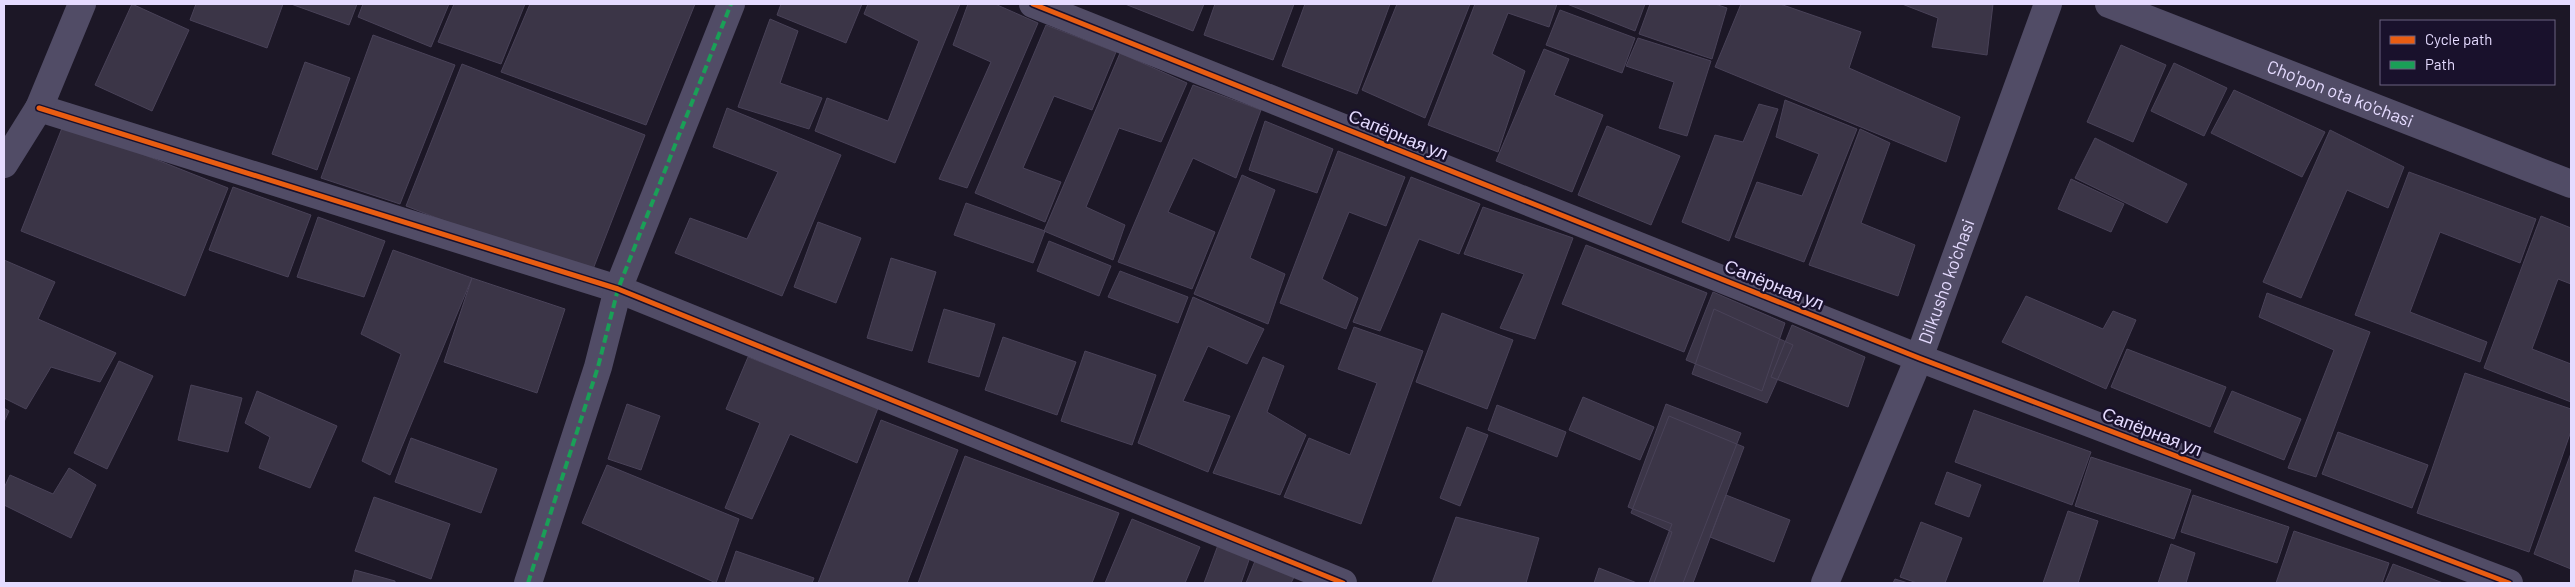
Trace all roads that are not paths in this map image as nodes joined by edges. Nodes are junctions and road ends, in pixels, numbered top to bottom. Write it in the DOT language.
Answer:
graph roads {
  1 [pos="82,4"];
  2 [pos="730,4"];
  3 [pos="1033,4"];
  4 [pos="2048,4"];
  5 [pos="2109,4"];
  6 [pos="39,108"];
  7 [pos="4,164"];
  8 [pos="2571,184"];
  9 [pos="618,289"];
  10 [pos="1919,358"];
  11 [pos="528,583"];
  12 [pos="1343,583"];
  13 [pos="1825,583"];
  14 [pos="2509,583"];
  1 -- 6 [label="street"];
  2 -- 9 [label="street"];
  3 -- 10 [label="street, Сапёрная ул"];
  4 -- 10 [label="street, Dilkusho ko'chasi"];
  5 -- 8 [label="street, Cho'pon ota ko'chasi"];
  6 -- 7 [label="street"];
  6 -- 9 [label="street"];
  9 -- 11 [label="street"];
  9 -- 12 [label="street"];
  10 -- 13 [label="street, Dilkusho ko'chasi"];
  10 -- 14 [label="street, Сапёрная ул"];
}
